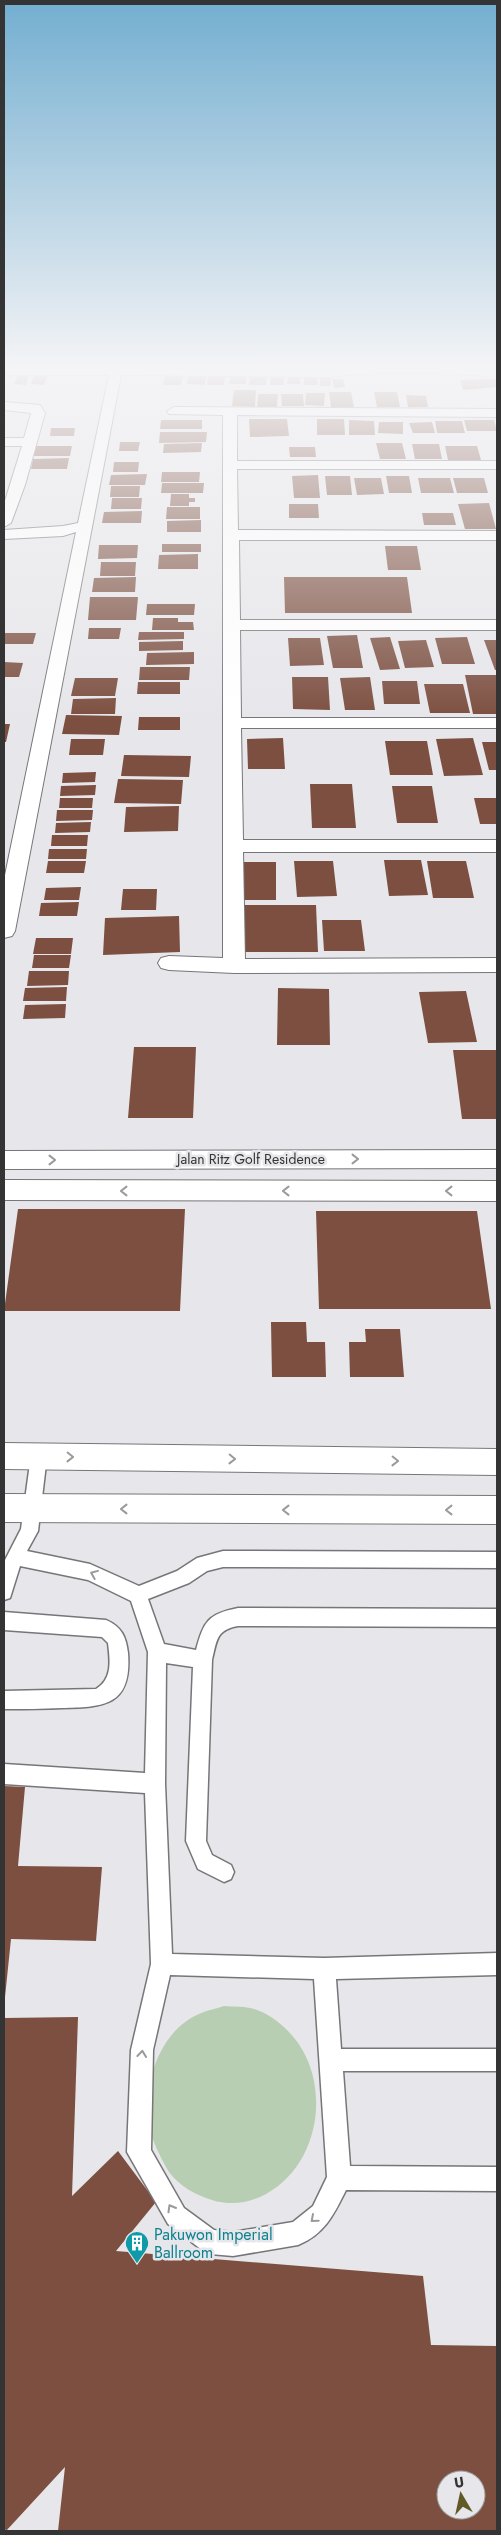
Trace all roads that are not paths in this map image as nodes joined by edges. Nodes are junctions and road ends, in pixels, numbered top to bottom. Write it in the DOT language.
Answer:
graph roads {
  1 [pos="95,483"];
  2 [pos="230,483"];
  3 [pos="11,485"];
  4 [pos="4,523"];
  5 [pos="87,525"];
  6 [pos="4,535"];
  7 [pos="231,535"];
  8 [pos="497,535"];
  9 [pos="82,548"];
  10 [pos="232,625"];
  11 [pos="497,625"];
  12 [pos="232,723"];
  13 [pos="497,723"];
  14 [pos="233,846"];
  15 [pos="497,846"];
  16 [pos="9,882"];
  17 [pos="4,931"];
  18 [pos="170,963"];
  19 [pos="497,965"];
  20 [pos="234,966"];
  21 [pos="497,1159"];
  22 [pos="4,1160"];
  23 [pos="4,1190"];
  24 [pos="497,1192"];
  25 [pos="4,1456"];
  26 [pos="39,1456"];
  27 [pos="497,1462"];
  28 [pos="18,1508"];
  29 [pos="497,1510"];
  30 [pos="14,1557"];
  31 [pos="497,1560"];
  32 [pos="4,1592"];
  33 [pos="138,1595"];
  34 [pos="497,1618"];
  35 [pos="4,1621"];
  36 [pos="158,1652"];
  37 [pos="203,1660"];
  38 [pos="4,1700"];
  39 [pos="4,1774"];
  40 [pos="155,1784"];
  41 [pos="224,1872"];
  42 [pos="162,1964"];
  43 [pos="497,1964"];
  44 [pos="324,1969"];
  45 [pos="331,2060"];
  46 [pos="497,2060"];
  47 [pos="339,2178"];
  48 [pos="497,2179"];
  1 -- 5 [label="street"];
  2 -- 7 [label="street"];
  3 -- 4 [label="street"];
  5 -- 6 [label="street"];
  5 -- 9 [label="street"];
  6 -- 9 [label="street"];
  7 -- 8 [label="street"];
  7 -- 10 [label="street"];
  9 -- 16 [label="street"];
  10 -- 11 [label="street"];
  10 -- 12 [label="street"];
  12 -- 13 [label="street"];
  12 -- 14 [label="street"];
  14 -- 15 [label="street"];
  14 -- 20 [label="street"];
  16 -- 17 [label="street"];
  18 -- 20 [label="street"];
  19 -- 20 [label="street"];
  22 -- 21 [label="street, Jalan Ritz Golf Residence, one-way"];
  24 -- 23 [label="street, one-way"];
  25 -- 26 [label="street"];
  26 -- 27 [label="street, one-way"];
  26 -- 28 [label="lane"];
  29 -- 28 [label="street, one-way"];
  28 -- 30 [label="lane"];
  30 -- 32 [label="lane"];
  33 -- 30 [label="lane, one-way"];
  31 -- 33 [label="lane"];
  33 -- 36 [label="lane"];
  34 -- 37 [label="lane"];
  35 -- 38 [label="lane"];
  36 -- 37 [label="lane"];
  36 -- 40 [label="lane"];
  37 -- 41 [label="lane"];
  39 -- 40 [label="lane"];
  40 -- 42 [label="lane"];
  42 -- 44 [label="lane"];
  47 -- 42 [label="lane, one-way"];
  43 -- 44 [label="lane"];
  44 -- 45 [label="lane"];
  45 -- 46 [label="lane"];
  45 -- 47 [label="lane"];
  47 -- 48 [label="lane"];
}
